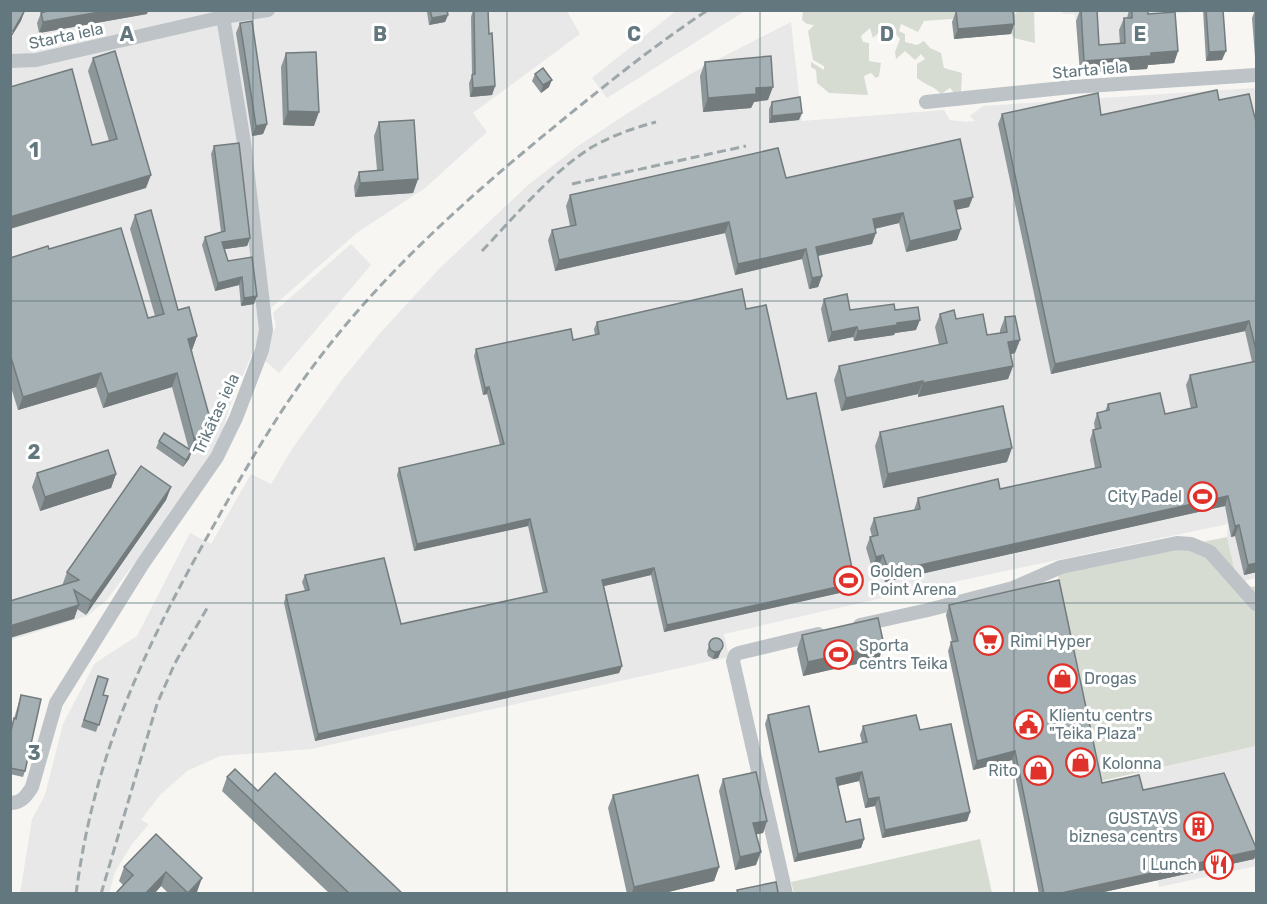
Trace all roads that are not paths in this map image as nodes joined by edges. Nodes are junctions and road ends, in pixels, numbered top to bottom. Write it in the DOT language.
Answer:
graph roads {
  1 [pos="268,10"];
  2 [pos="223,17"];
  3 [pos="10,61"];
  4 [pos="1257,75"];
  5 [pos="926,102"];
  6 [pos="1257,604"];
  7 [pos="10,803"];
  8 [pos="786,894"];
  1 -- 2 [label="street, Starta iela"];
  2 -- 3 [label="street, Starta iela"];
  2 -- 7 [label="street, Trikātas iela"];
  4 -- 5 [label="street, Starta iela"];
  6 -- 8 [label="street"];
}
